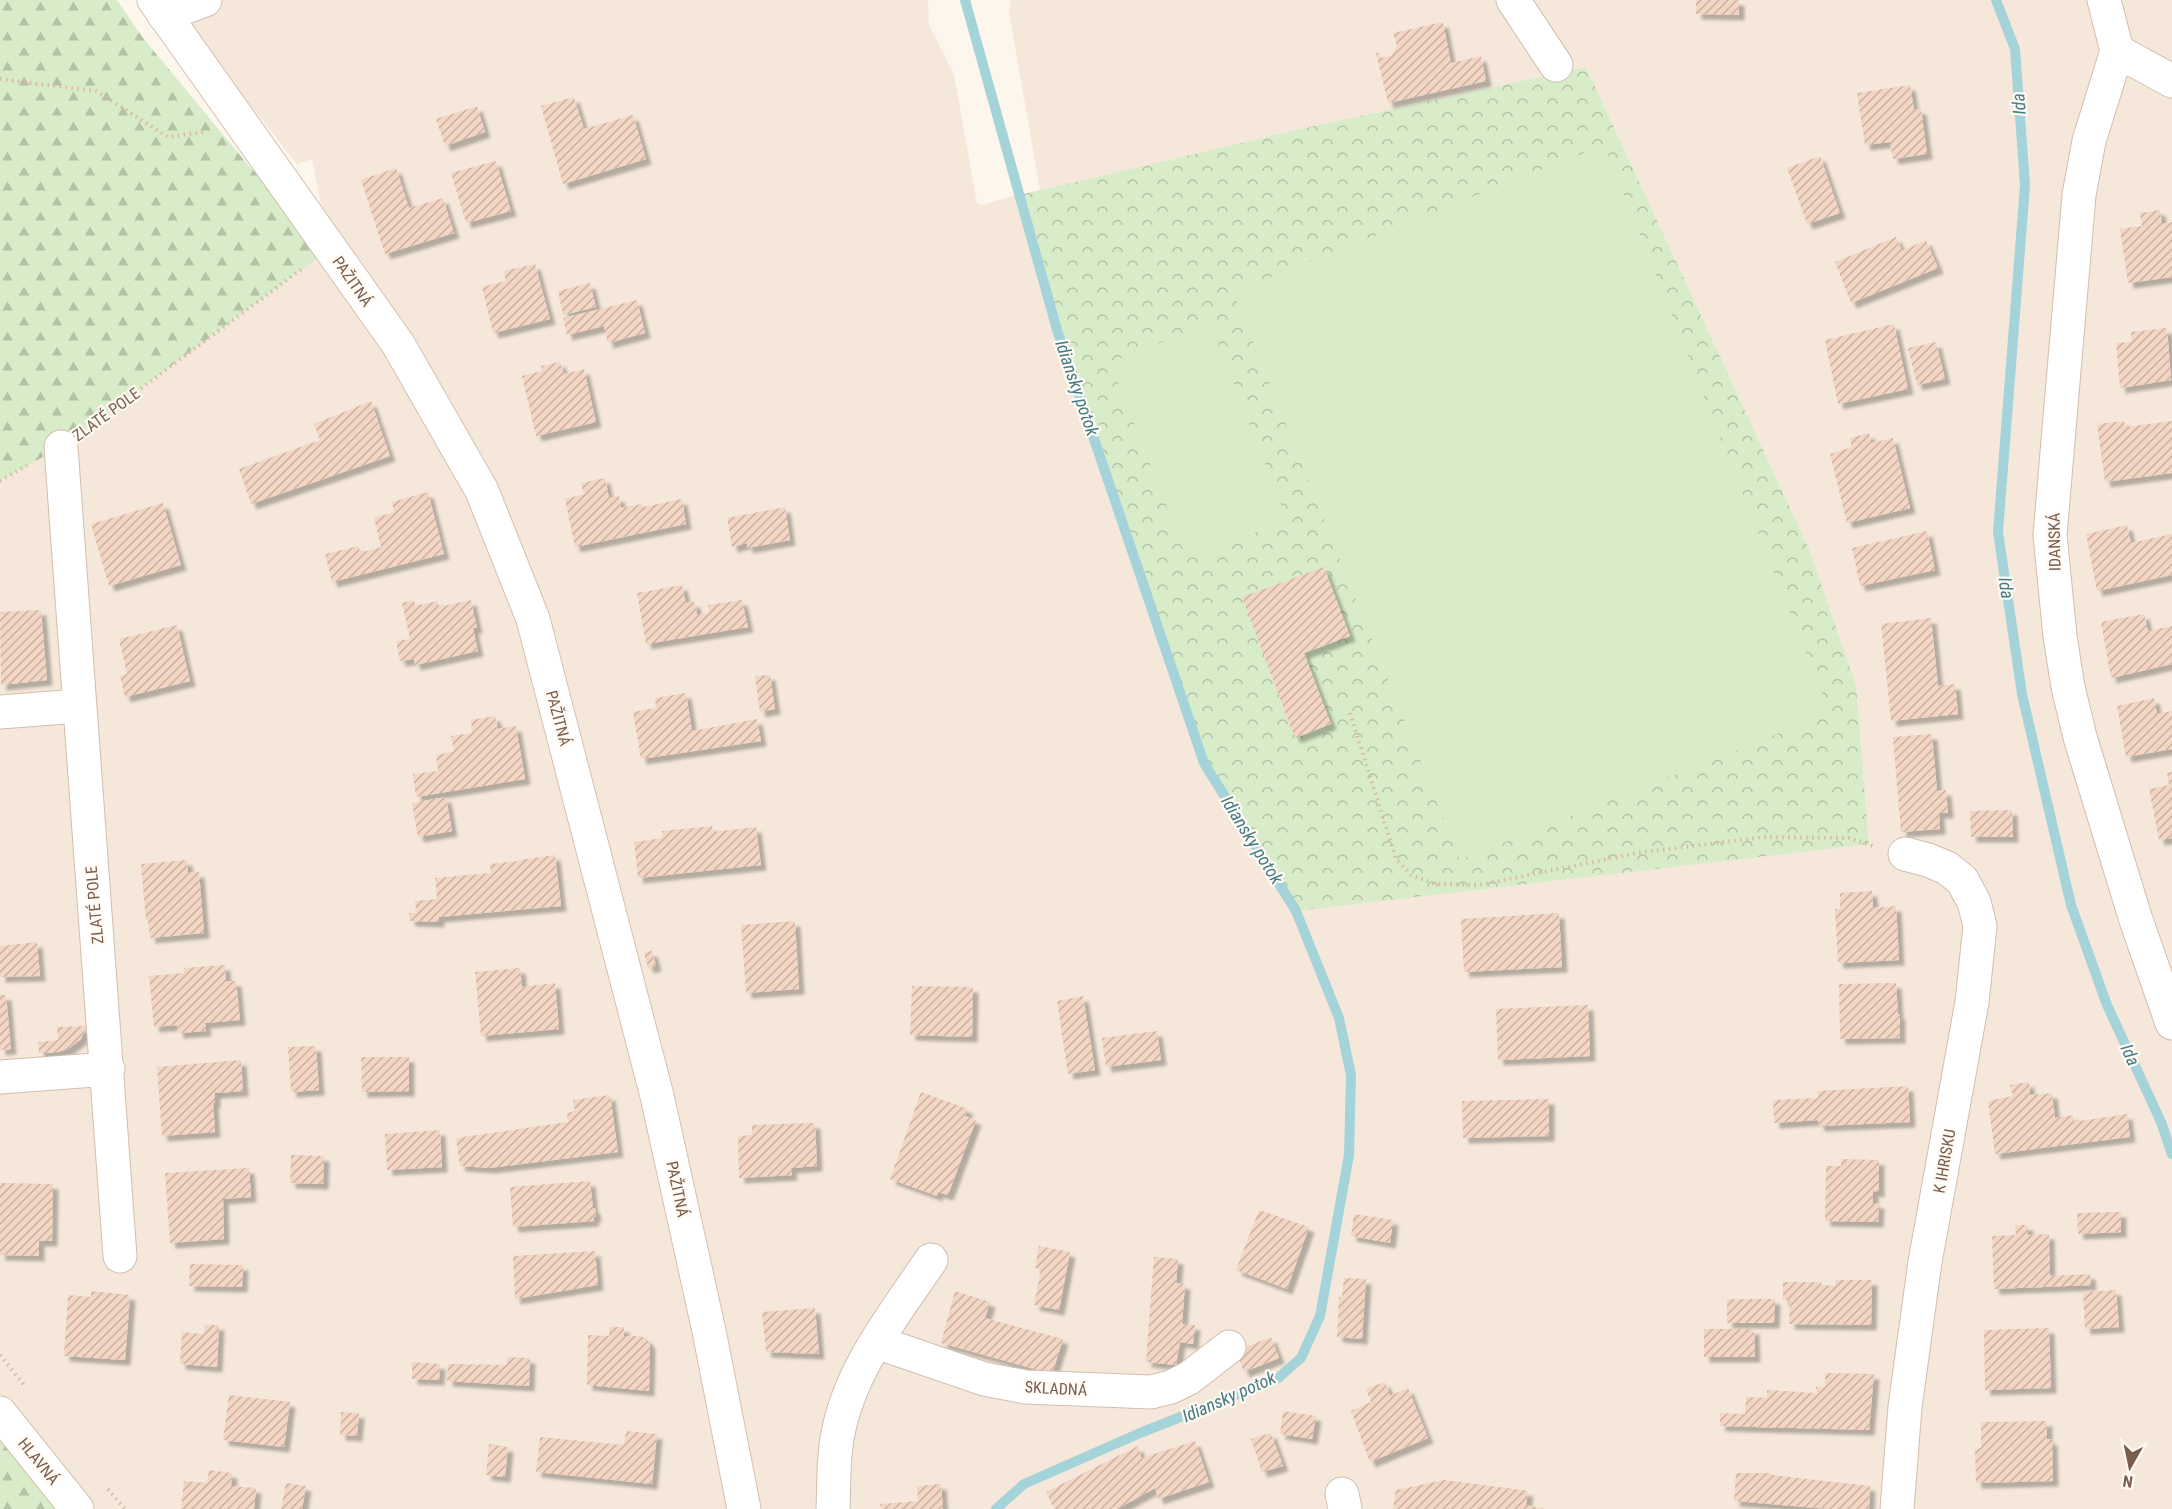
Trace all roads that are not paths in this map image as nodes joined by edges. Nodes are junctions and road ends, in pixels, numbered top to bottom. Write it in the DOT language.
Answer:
graph roads {
  1 [pos="206,0"];
  2 [pos="1513,0"];
  3 [pos="2104,0"];
  4 [pos="159,7"];
  5 [pos="2117,51"];
  6 [pos="1556,65"];
  7 [pos="2172,81"];
  8 [pos="61,447"];
  9 [pos="78,706"];
  10 [pos="0,712"];
  11 [pos="1905,854"];
  12 [pos="2172,1023"];
  13 [pos="108,1069"];
  14 [pos="0,1077"];
  15 [pos="120,1256"];
  16 [pos="931,1260"];
  17 [pos="876,1342"];
  18 [pos="1229,1347"];
  19 [pos="0,1413"];
  20 [pos="77,1509"];
  21 [pos="744,1509"];
  22 [pos="833,1509"];
  23 [pos="1897,1509"];
  1 -- 4 [label="street"];
  2 -- 6 [label="street"];
  3 -- 5 [label="street"];
  4 -- 21 [label="street, PAŽITNÁ"];
  5 -- 7 [label="street"];
  5 -- 12 [label="street, IDANSKÁ"];
  8 -- 9 [label="street, ZLATÉ POLE"];
  9 -- 10 [label="street"];
  9 -- 13 [label="street, ZLATÉ POLE"];
  11 -- 23 [label="street, K IHRISKU"];
  13 -- 14 [label="street"];
  13 -- 15 [label="street, ZLATÉ POLE"];
  16 -- 17 [label="street"];
  17 -- 18 [label="street, SKLADNÁ"];
  17 -- 22 [label="street"];
  19 -- 20 [label="street, HLAVNÁ"];
}
